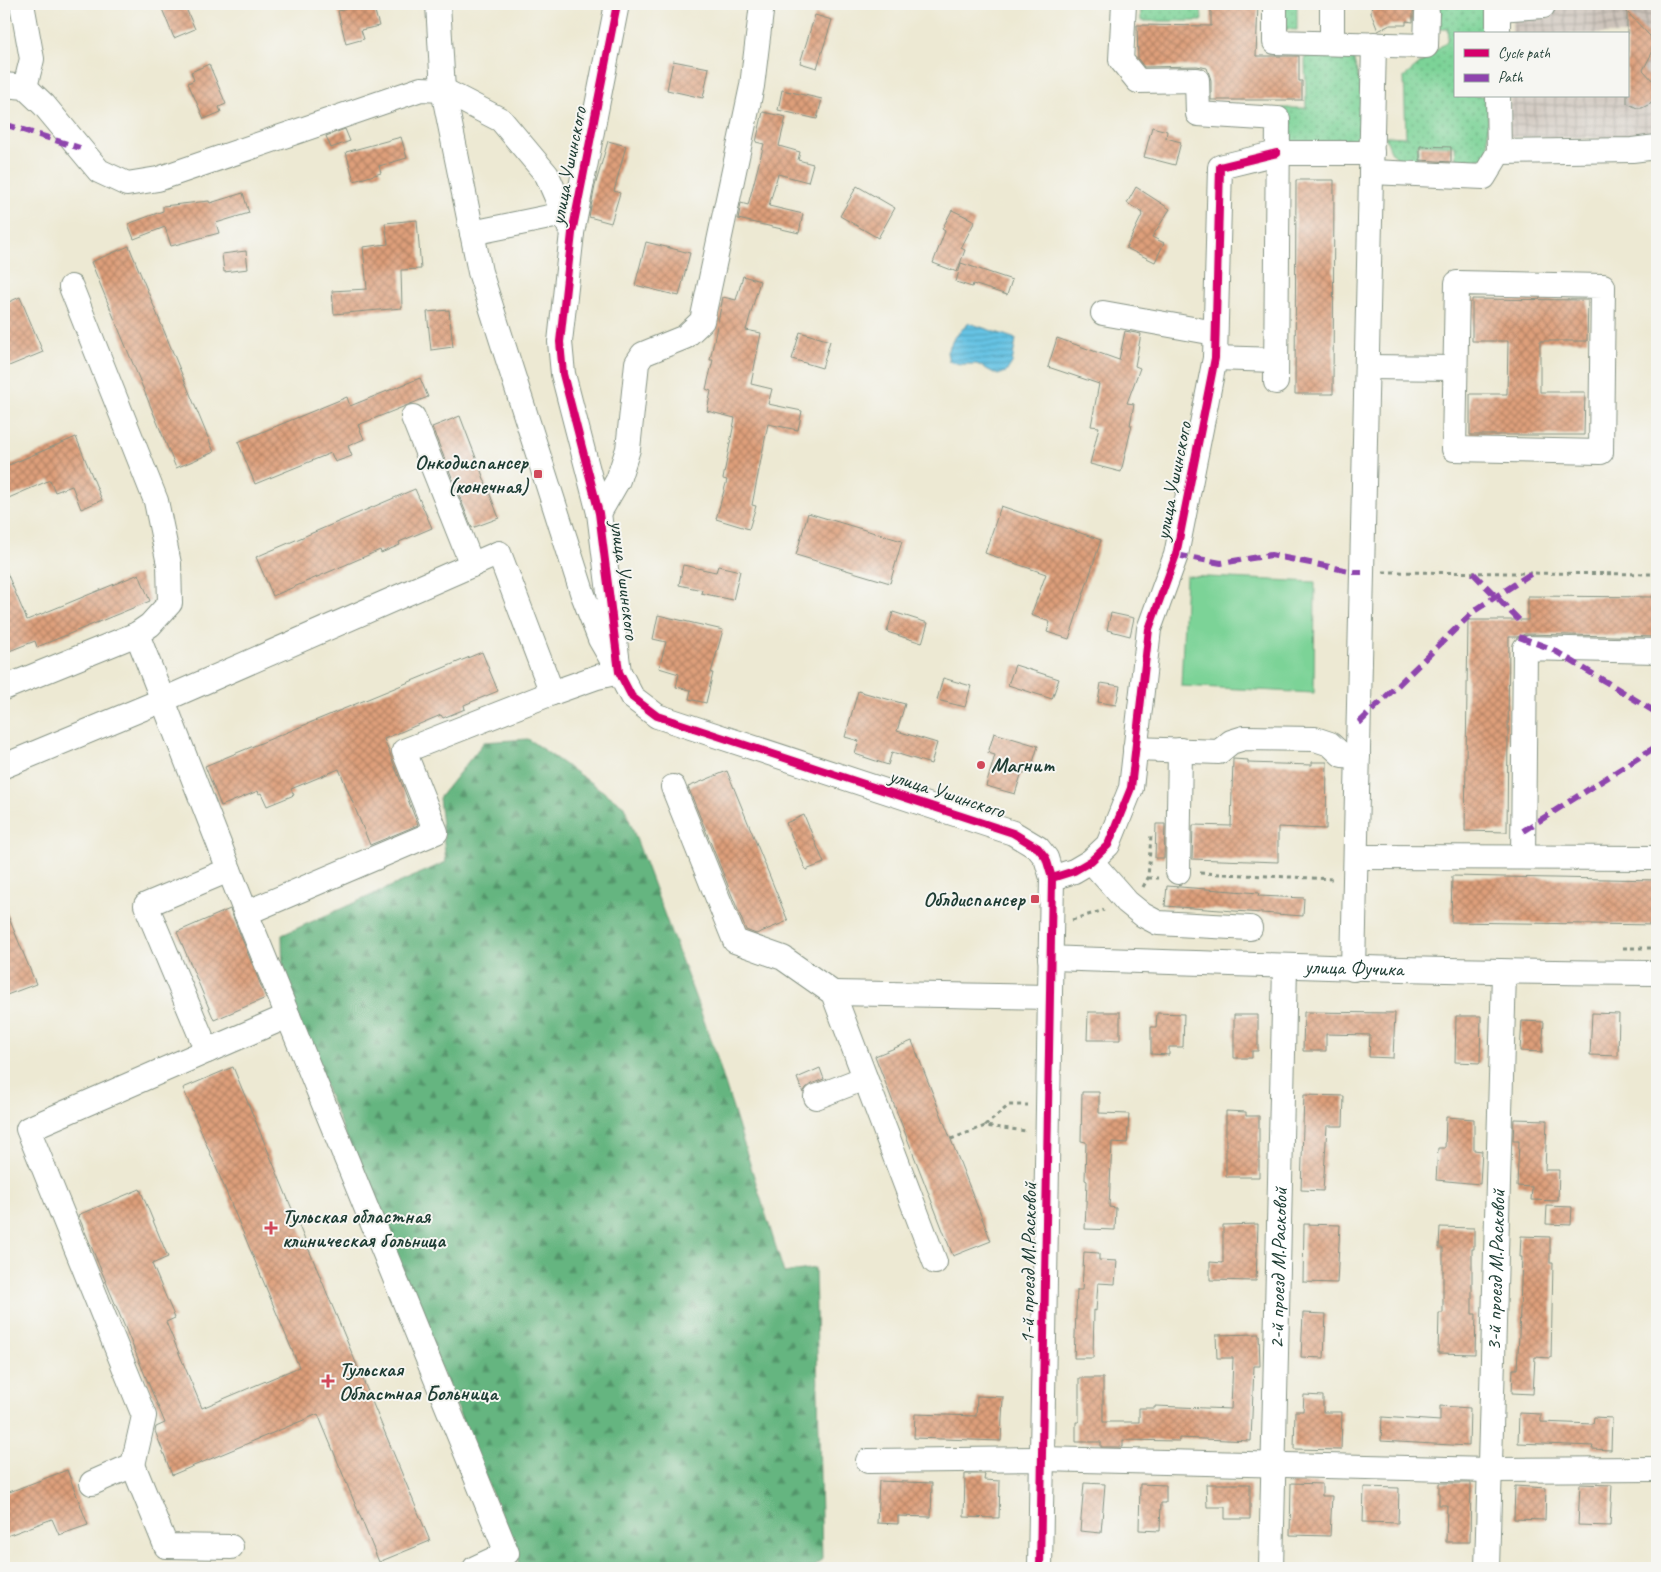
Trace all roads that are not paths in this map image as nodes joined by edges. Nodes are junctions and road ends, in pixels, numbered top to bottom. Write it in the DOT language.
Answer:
graph roads {
  1 [pos="22,4"];
  2 [pos="438,4"];
  3 [pos="618,4"];
  4 [pos="762,4"];
  5 [pos="1124,4"];
  6 [pos="1275,4"];
  7 [pos="1332,4"];
  8 [pos="1498,6"];
  9 [pos="1542,6"];
  10 [pos="1427,13"];
  11 [pos="1498,32"];
  12 [pos="1332,43"];
  13 [pos="1374,44"];
  14 [pos="14,86"];
  15 [pos="443,90"];
  16 [pos="1498,98"];
  17 [pos="1657,146"];
  18 [pos="1499,152"];
  19 [pos="1277,153"];
  20 [pos="1372,162"];
  21 [pos="568,224"];
  22 [pos="472,233"];
  23 [pos="71,287"];
  24 [pos="1103,314"];
  25 [pos="1214,333"];
  26 [pos="1215,358"];
  27 [pos="1367,367"];
  28 [pos="1455,368"];
  29 [pos="413,417"];
  30 [pos="599,513"];
  31 [pos="472,566"];
  32 [pos="137,634"];
  33 [pos="1657,652"];
  34 [pos="619,672"];
  35 [pos="4,688"];
  36 [pos="552,693"];
  37 [pos="163,700"];
  38 [pos="1136,749"];
  39 [pos="1180,750"];
  40 [pos="1358,756"];
  41 [pos="4,766"];
  42 [pos="673,787"];
  43 [pos="1356,857"];
  44 [pos="1523,857"];
  45 [pos="1657,858"];
  46 [pos="1092,861"];
  47 [pos="229,870"];
  48 [pos="1178,872"];
  49 [pos="1052,878"];
  50 [pos="246,913"];
  51 [pos="1250,928"];
  52 [pos="1050,958"];
  53 [pos="1284,967"];
  54 [pos="1352,968"];
  55 [pos="1504,972"];
  56 [pos="1657,973"];
  57 [pos="833,992"];
  58 [pos="1050,997"];
  59 [pos="288,1016"];
  60 [pos="207,1051"];
  61 [pos="865,1078"];
  62 [pos="816,1097"];
  63 [pos="935,1262"];
  64 [pos="1042,1459"];
  65 [pos="868,1461"];
  66 [pos="1273,1464"];
  67 [pos="133,1465"];
  68 [pos="1489,1470"];
  69 [pos="1657,1470"];
  70 [pos="92,1483"];
  71 [pos="231,1547"];
  72 [pos="475,1568"];
  73 [pos="1040,1568"];
  74 [pos="1271,1568"];
  75 [pos="1487,1568"];
  1 -- 14 [label="street"];
  2 -- 15 [label="street"];
  3 -- 21 [label="street, улица Ушинского"];
  4 -- 30 [label="street"];
  5 -- 19 [label="street"];
  6 -- 12 [label="street"];
  7 -- 12 [label="street"];
  8 -- 9 [label="street"];
  8 -- 11 [label="street"];
  10 -- 13 [label="street"];
  12 -- 13 [label="street"];
  13 -- 20 [label="street"];
  14 -- 15 [label="street"];
  15 -- 21 [label="street"];
  15 -- 22 [label="street"];
  16 -- 18 [label="street"];
  17 -- 18 [label="street"];
  18 -- 20 [label="street"];
  19 -- 20 [label="street"];
  19 -- 25 [label="street, улица Ушинского"];
  19 -- 26 [label="street"];
  20 -- 27 [label="street"];
  21 -- 22 [label="street"];
  21 -- 30 [label="street, улица Ушинского"];
  22 -- 34 [label="street"];
  23 -- 32 [label="street"];
  24 -- 25 [label="street"];
  25 -- 26 [label="street, улица Ушинского"];
  26 -- 38 [label="street, улица Ушинского"];
  27 -- 28 [label="street"];
  27 -- 40 [label="street"];
  28 -- 28 [label="street"];
  29 -- 31 [label="street"];
  30 -- 34 [label="street, улица Ушинского"];
  31 -- 36 [label="street"];
  31 -- 37 [label="street"];
  32 -- 35 [label="street"];
  32 -- 37 [label="street"];
  33 -- 44 [label="street"];
  34 -- 36 [label="street"];
  34 -- 49 [label="street, улица Ушинского"];
  36 -- 50 [label="street"];
  37 -- 41 [label="street"];
  37 -- 47 [label="street"];
  38 -- 39 [label="street"];
  38 -- 46 [label="street, улица Ушинского"];
  39 -- 40 [label="street"];
  39 -- 48 [label="street"];
  40 -- 43 [label="street"];
  42 -- 57 [label="street"];
  43 -- 44 [label="street"];
  43 -- 54 [label="street"];
  44 -- 45 [label="street"];
  46 -- 49 [label="street, улица Ушинского"];
  46 -- 51 [label="street"];
  47 -- 50 [label="street"];
  47 -- 60 [label="street"];
  49 -- 52 [label="street, улица Ушинского"];
  50 -- 59 [label="street"];
  52 -- 53 [label="street, улица Фучика"];
  52 -- 58 [label="street, 1-й проезд М.Расковой"];
  53 -- 54 [label="street, улица Фучика"];
  53 -- 66 [label="street, 2-й проезд М.Расковой"];
  54 -- 55 [label="street, улица Фучика"];
  55 -- 56 [label="street, улица Фучика"];
  55 -- 68 [label="street, 3-й проезд М.Расковой"];
  57 -- 58 [label="street"];
  57 -- 61 [label="street"];
  58 -- 64 [label="street, 1-й проезд М.Расковой"];
  59 -- 60 [label="street"];
  59 -- 72 [label="street"];
  60 -- 67 [label="street"];
  61 -- 62 [label="street"];
  61 -- 63 [label="street"];
  64 -- 65 [label="street"];
  64 -- 66 [label="street"];
  64 -- 73 [label="street, 1-й проезд М.Расковой"];
  66 -- 68 [label="street"];
  66 -- 74 [label="street, 2-й проезд М.Расковой"];
  67 -- 70 [label="street"];
  67 -- 71 [label="street"];
  68 -- 69 [label="street"];
  68 -- 75 [label="street, 3-й проезд М.Расковой"];
}
